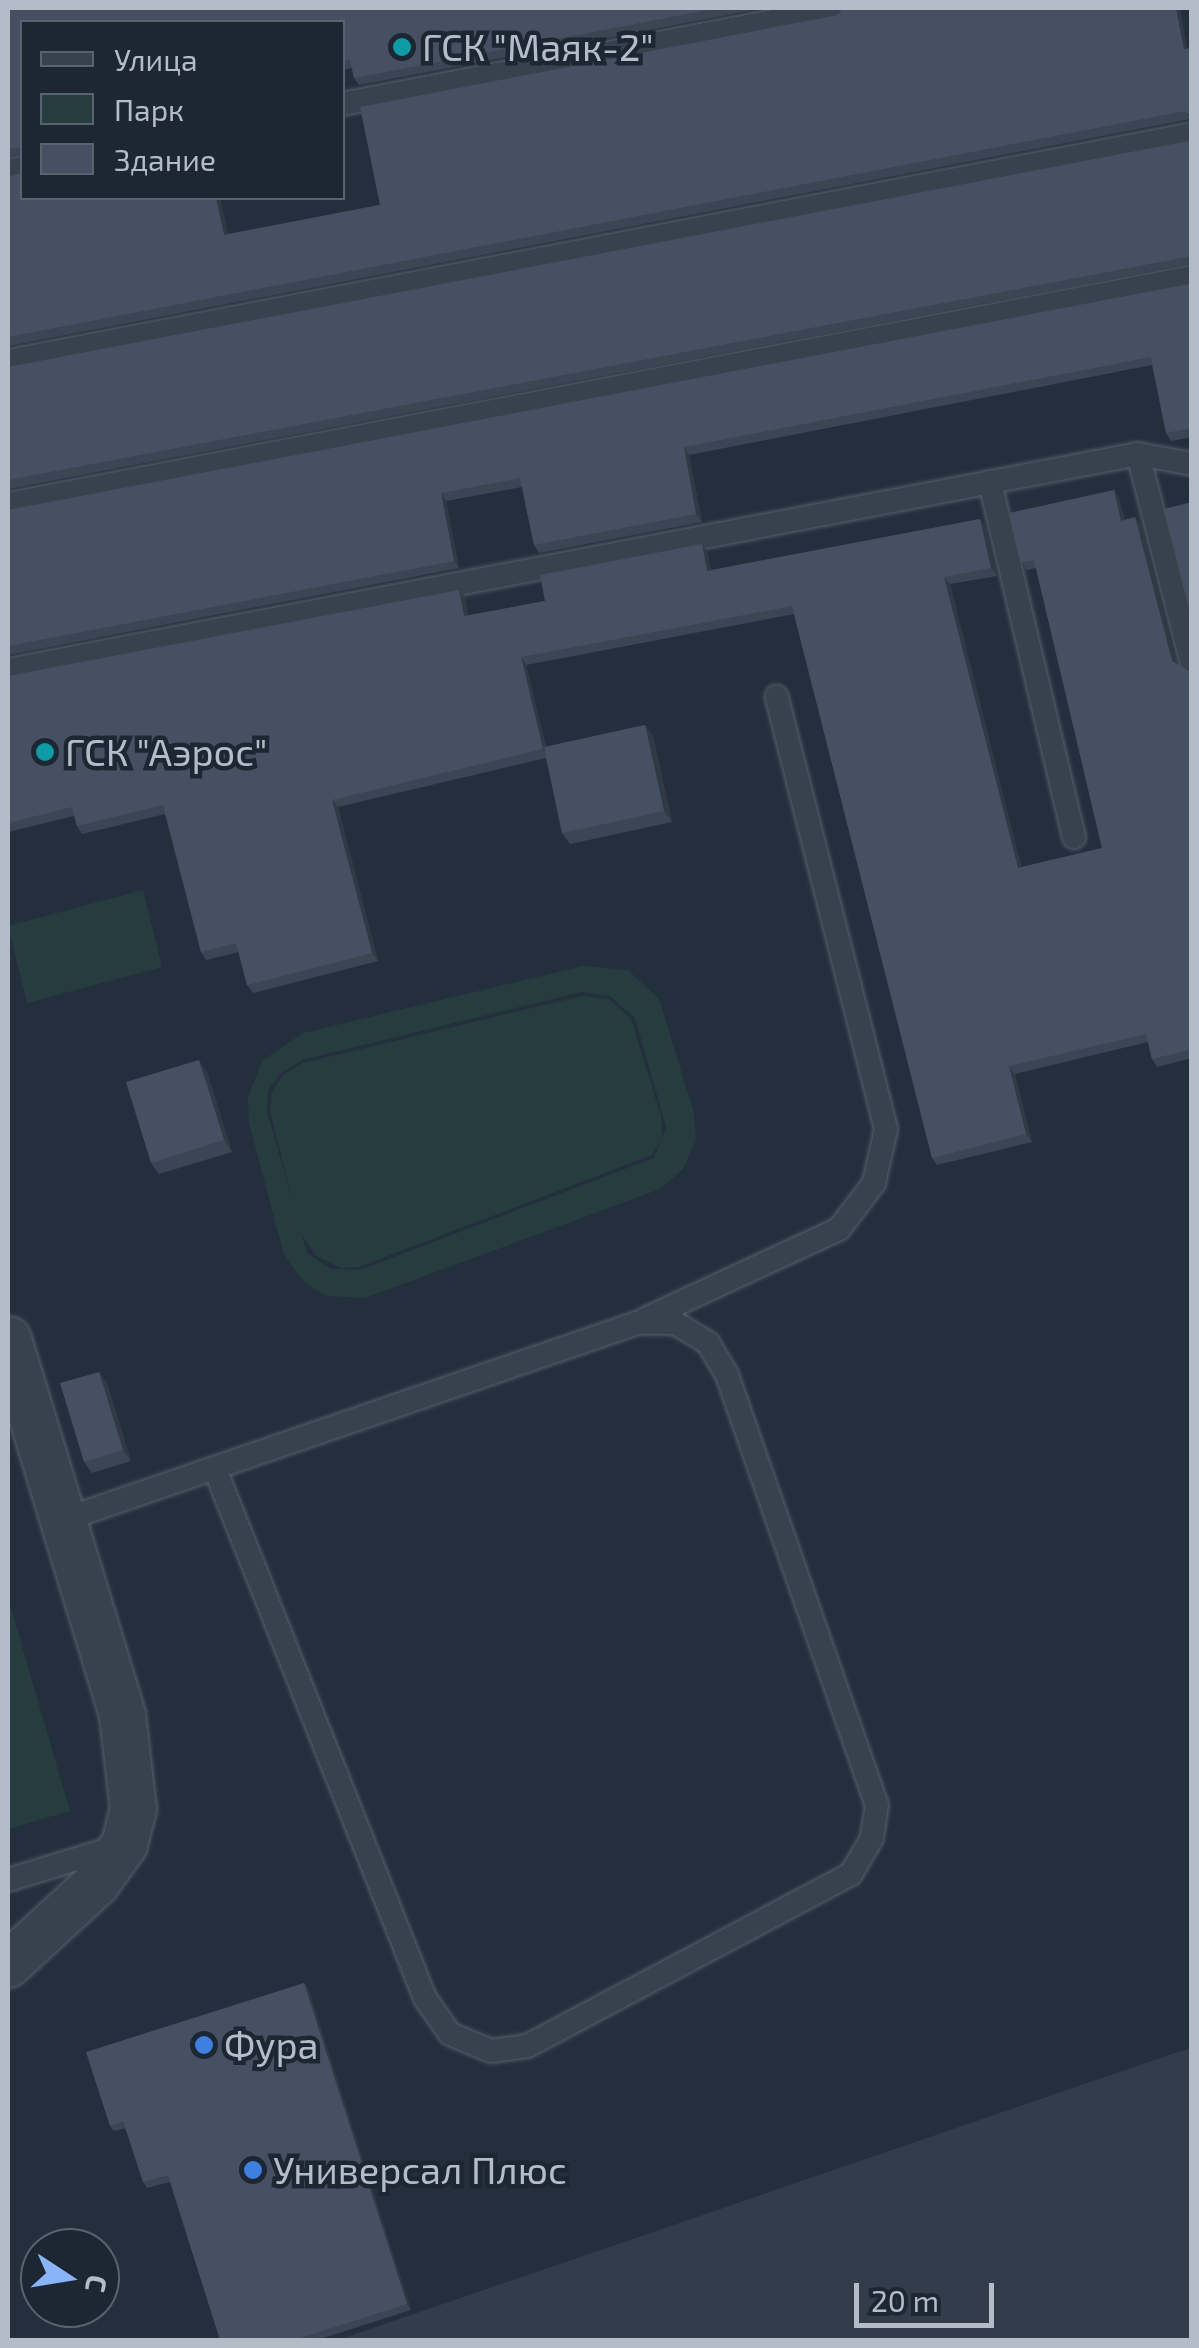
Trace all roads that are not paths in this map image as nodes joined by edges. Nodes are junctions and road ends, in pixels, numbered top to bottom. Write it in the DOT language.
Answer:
graph roads {
  1 [pos="841,8"];
  2 [pos="345,103"];
  3 [pos="1192,134"];
  4 [pos="1192,278"];
  5 [pos="8,360"];
  6 [pos="1138,454"];
  7 [pos="1192,464"];
  8 [pos="990,482"];
  9 [pos="8,504"];
  10 [pos="1188,633"];
  11 [pos="1192,664"];
  12 [pos="8,670"];
  13 [pos="777,698"];
  14 [pos="1074,837"];
  15 [pos="637,1322"];
  16 [pos="8,1339"];
  17 [pos="215,1468"];
  18 [pos="63,1520"];
  19 [pos="124,1844"];
  20 [pos="8,1880"];
  21 [pos="8,1964"];
  1 -- 2 [label="lane"];
  3 -- 5 [label="lane"];
  4 -- 9 [label="lane"];
  6 -- 7 [label="lane"];
  6 -- 8 [label="lane"];
  6 -- 10 [label="lane"];
  8 -- 12 [label="lane"];
  8 -- 14 [label="lane"];
  10 -- 11 [label="lane"];
  13 -- 15 [label="lane"];
  15 -- 17 [label="lane"];
  15 -- 17 [label="lane"];
  16 -- 18 [label="street"];
  17 -- 18 [label="lane"];
  18 -- 19 [label="street"];
  19 -- 20 [label="lane"];
  19 -- 21 [label="street"];
}
